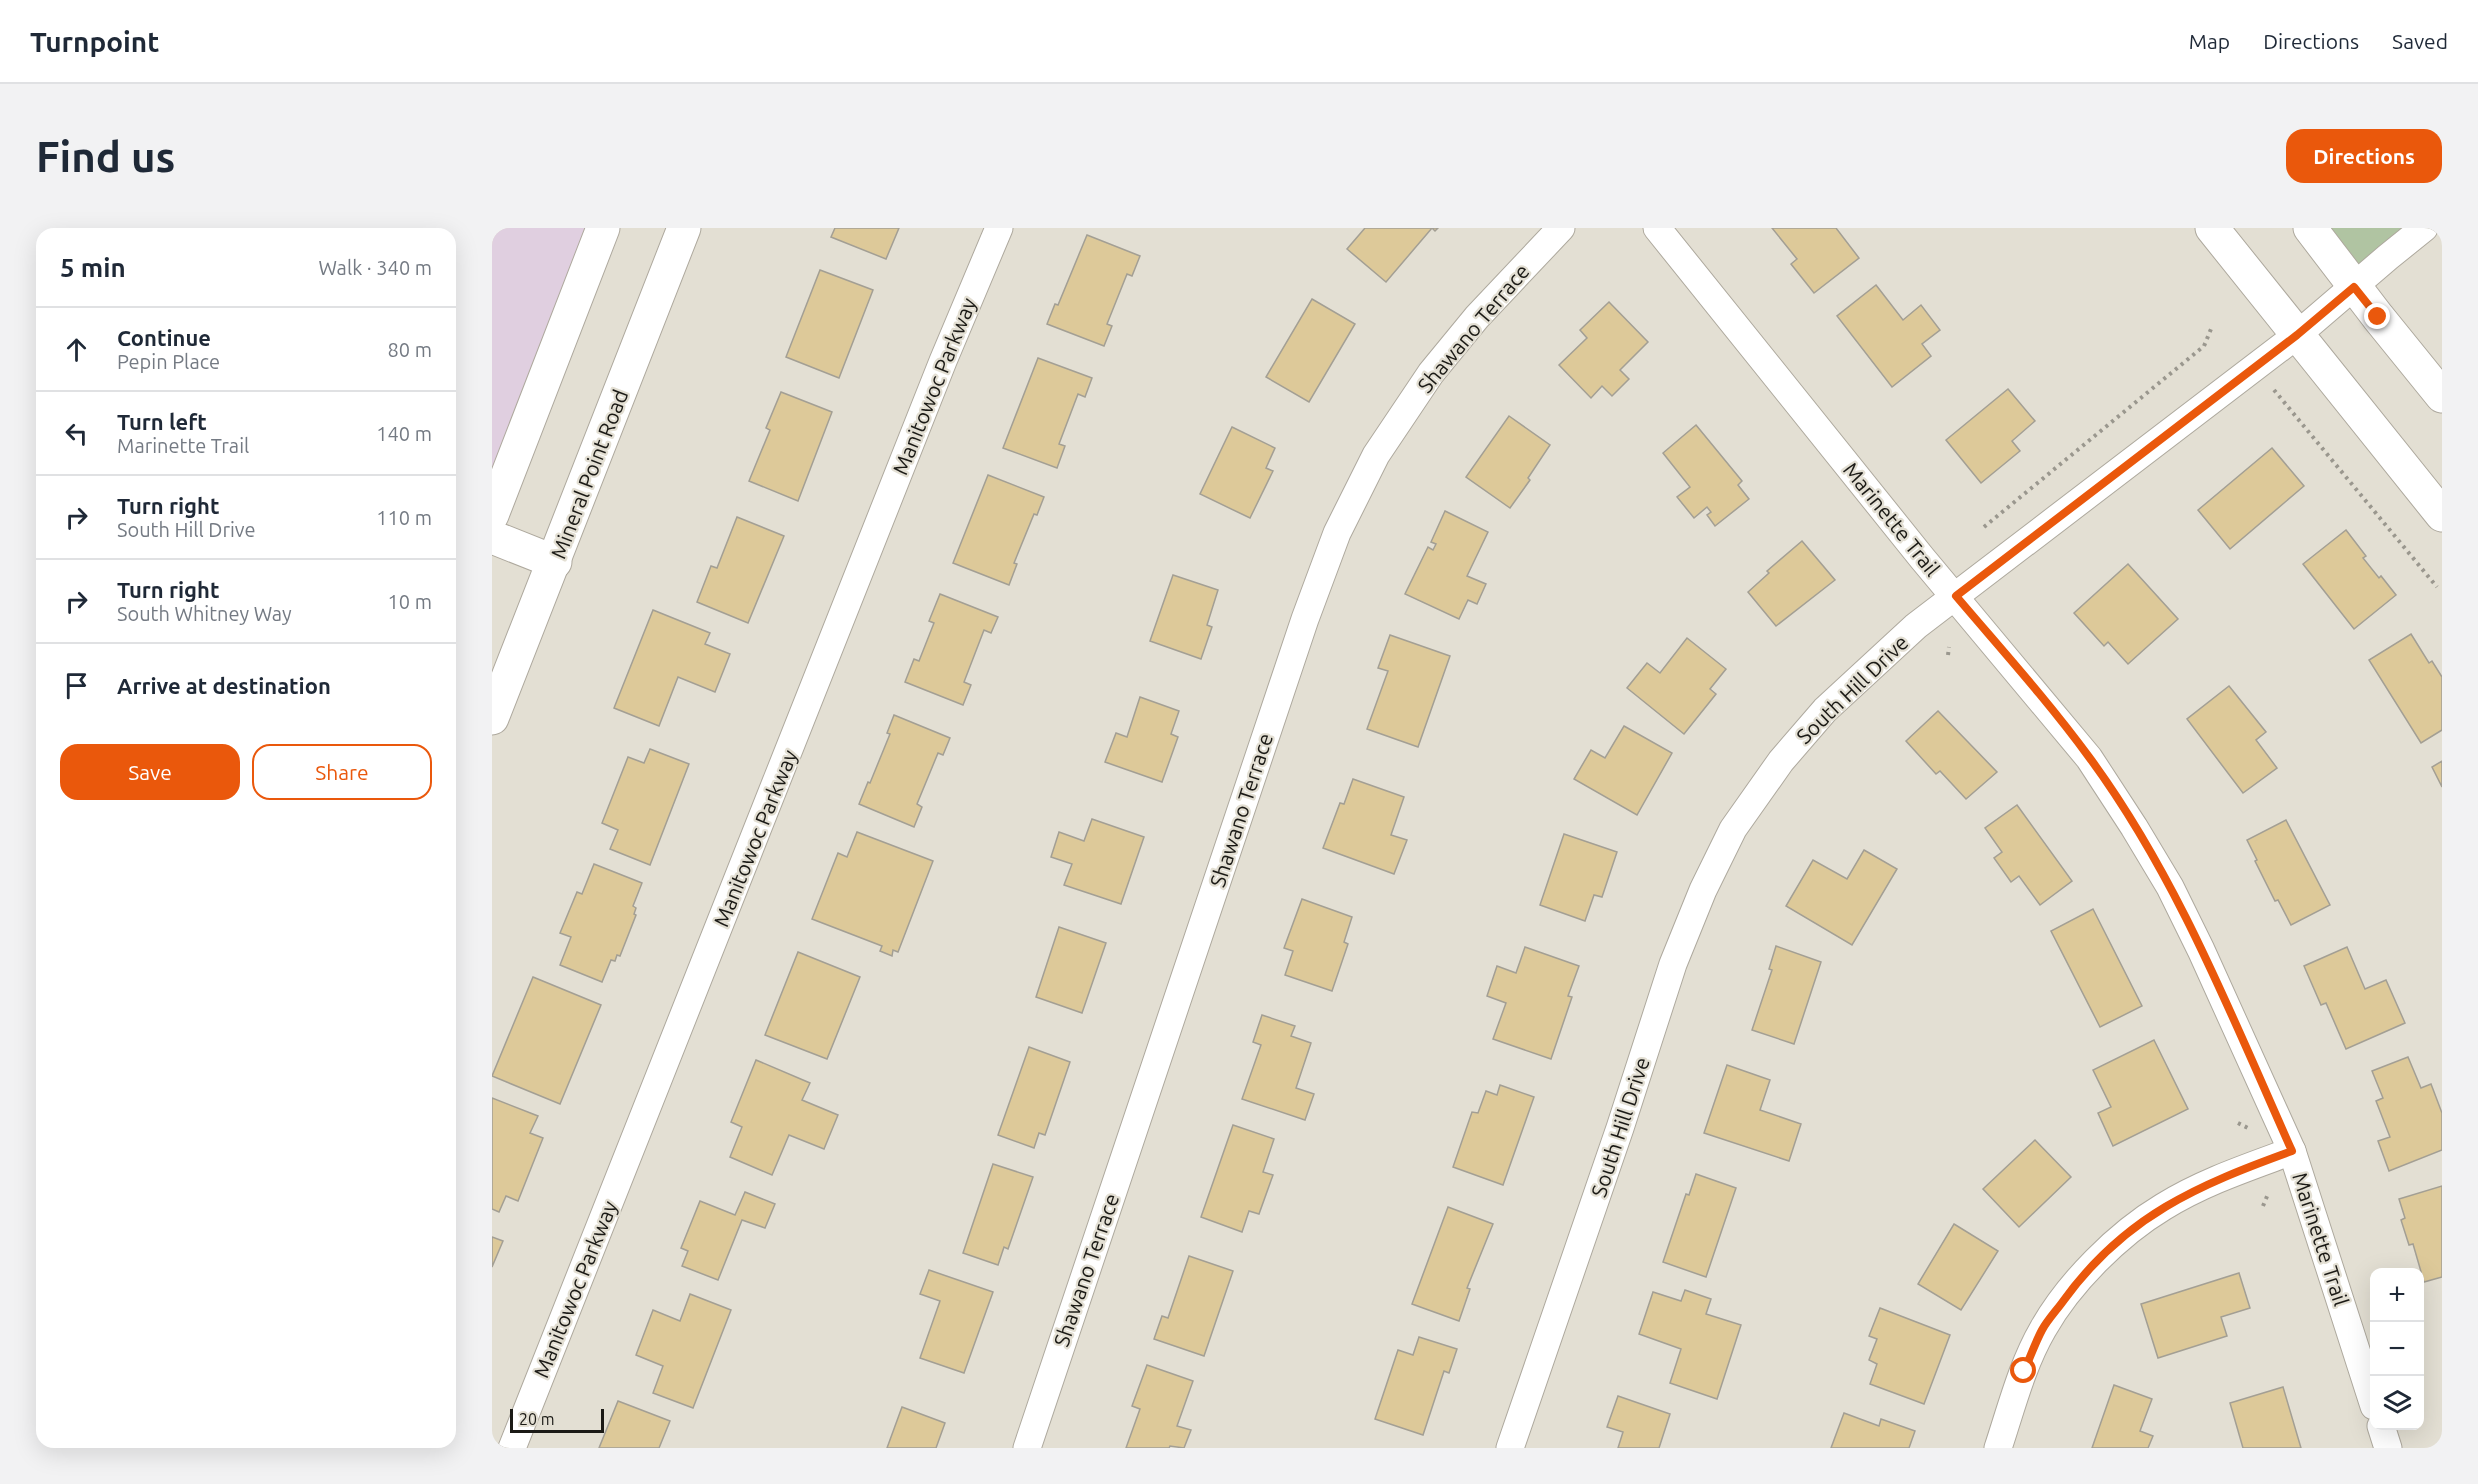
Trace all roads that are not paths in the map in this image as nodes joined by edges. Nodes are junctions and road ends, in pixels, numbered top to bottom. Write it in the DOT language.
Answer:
graph roads {
  1 [pos="603,228"];
  2 [pos="684,228"];
  3 [pos="999,228"];
  4 [pos="1561,228"];
  5 [pos="1657,228"];
  6 [pos="2212,228"];
  7 [pos="2310,228"];
  8 [pos="2424,228"];
  9 [pos="2354,287"];
  10 [pos="2297,335"];
  11 [pos="2442,396"];
  12 [pos="492,515"];
  13 [pos="2442,515"];
  14 [pos="492,537"];
  15 [pos="555,562"];
  16 [pos="1956,596"];
  17 [pos="492,718"];
  18 [pos="2292,1151"];
  19 [pos="2370,1394"];
  20 [pos="2383,1430"];
  21 [pos="512,1448"];
  22 [pos="1027,1448"];
  23 [pos="1510,1448"];
  24 [pos="1998,1448"];
  25 [pos="2388,1448"];
  1 -- 12 [label="main road"];
  2 -- 15 [label="main road, Mineral Point Road"];
  3 -- 21 [label="street, Manitowoc Parkway"];
  4 -- 22 [label="street, Shawano Terrace"];
  5 -- 16 [label="street, Marinette Trail"];
  6 -- 10 [label="main road"];
  7 -- 9 [label="main road"];
  8 -- 9 [label="street, South Hill Drive"];
  9 -- 10 [label="street, South Hill Drive"];
  9 -- 11 [label="main road"];
  10 -- 13 [label="main road"];
  10 -- 16 [label="street, South Hill Drive"];
  14 -- 15 [label="main road"];
  15 -- 17 [label="main road, Mineral Point Road"];
  16 -- 18 [label="street, Marinette Trail"];
  16 -- 23 [label="street, South Hill Drive"];
  18 -- 19 [label="street, Marinette Trail"];
  18 -- 24 [label="street"];
  20 -- 25 [label="street"];
}
